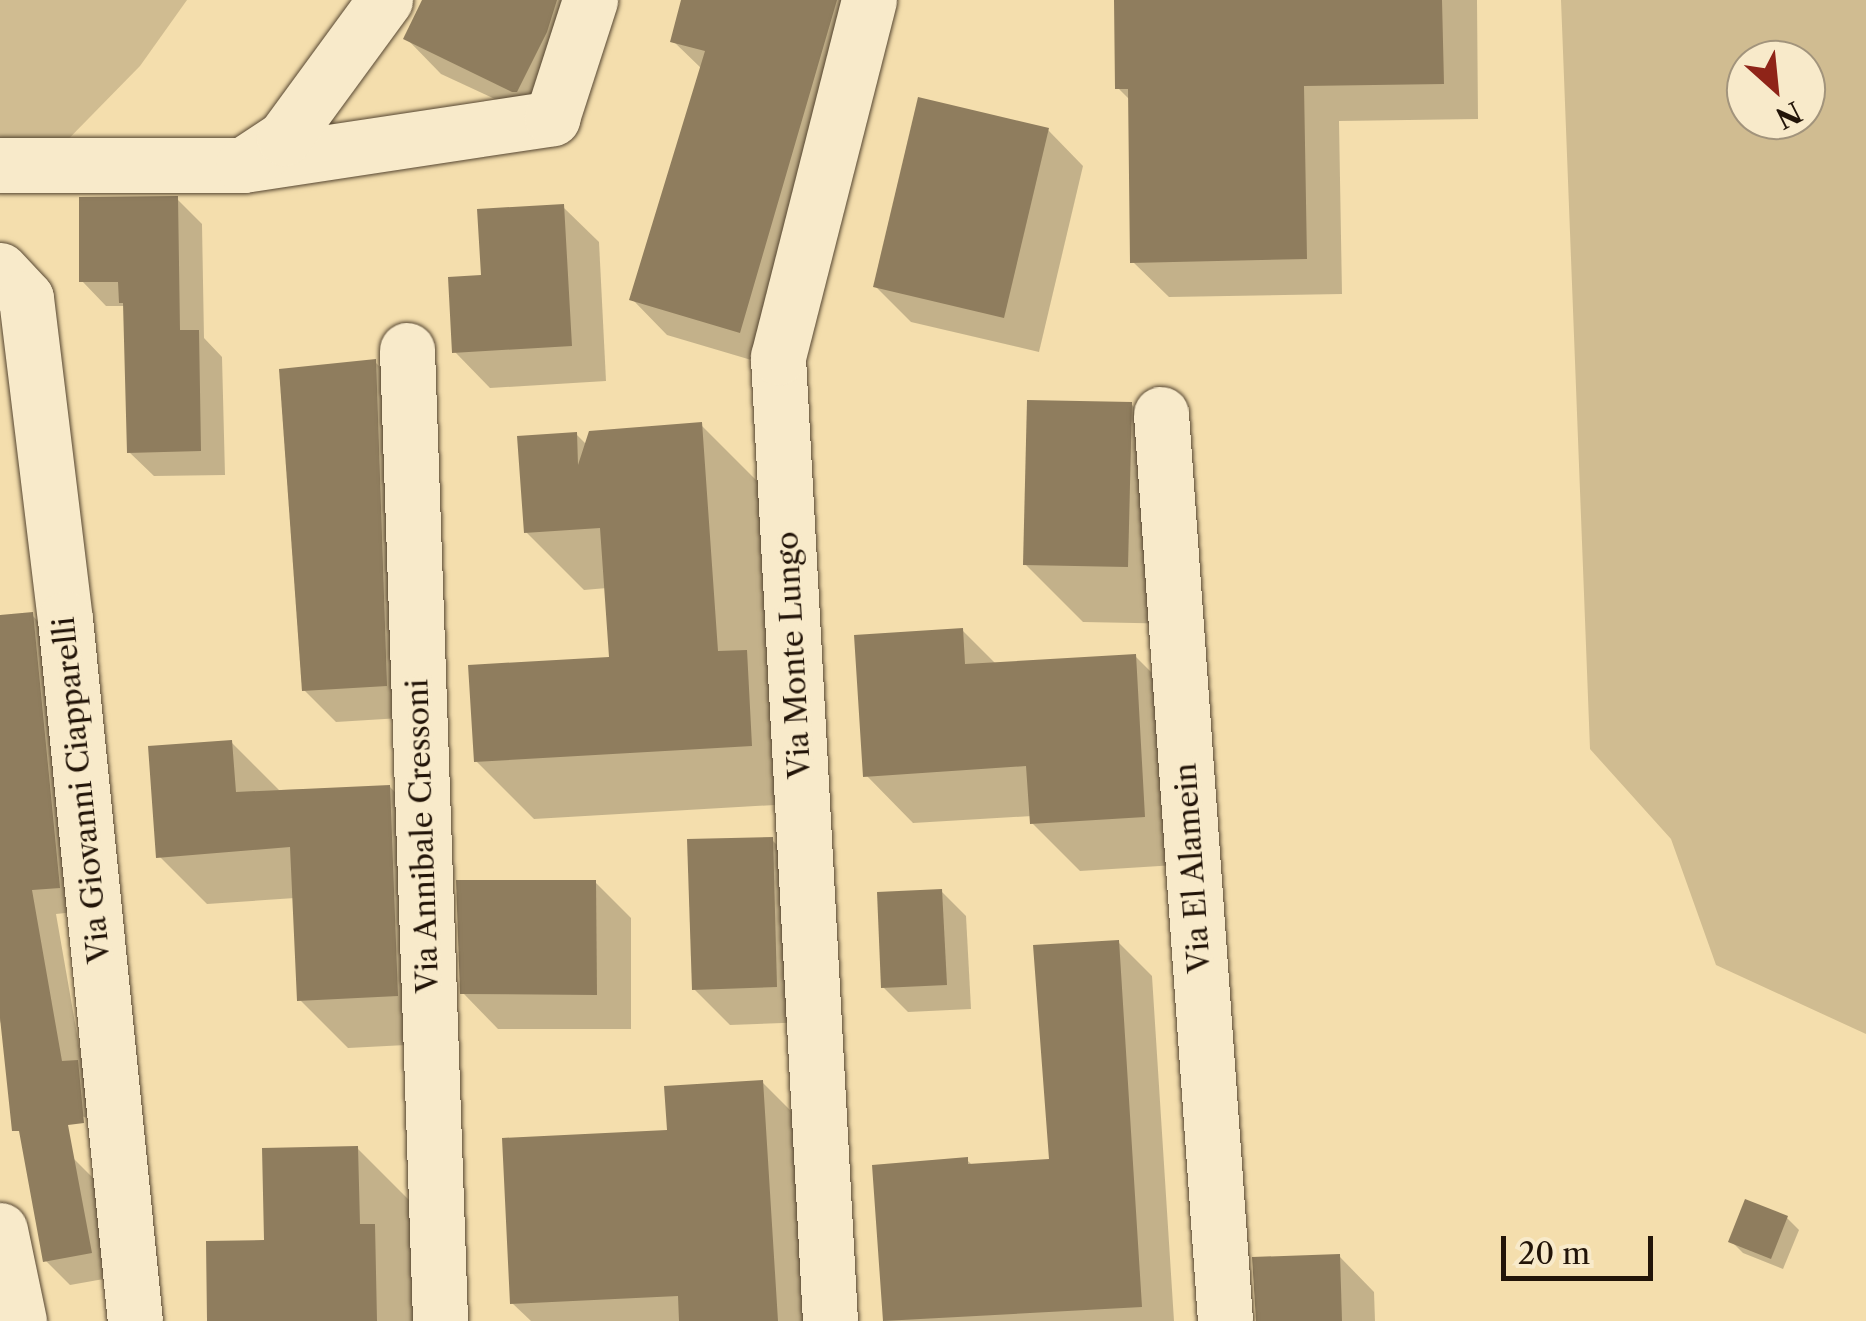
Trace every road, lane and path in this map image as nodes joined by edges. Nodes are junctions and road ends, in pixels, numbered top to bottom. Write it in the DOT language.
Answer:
graph roads {
  1 [pos="385,0"];
  2 [pos="590,0"];
  3 [pos="869,0"];
  4 [pos="0,165"];
  5 [pos="243,165"];
  6 [pos="0,270"];
  7 [pos="407,350"];
  8 [pos="1160,414"];
  9 [pos="0,1230"];
  10 [pos="18,1321"];
  11 [pos="135,1321"];
  12 [pos="440,1321"];
  13 [pos="830,1321"];
  14 [pos="1225,1321"];
  1 -- 5 [label="street"];
  2 -- 5 [label="street"];
  3 -- 13 [label="street, Via Monte Lungo"];
  4 -- 5 [label="street"];
  6 -- 11 [label="street, Via Giovanni Ciapparelli"];
  7 -- 12 [label="street, Via Annibale Cressoni"];
  8 -- 14 [label="street, Via El Alamein"];
  9 -- 10 [label="street"];
}
